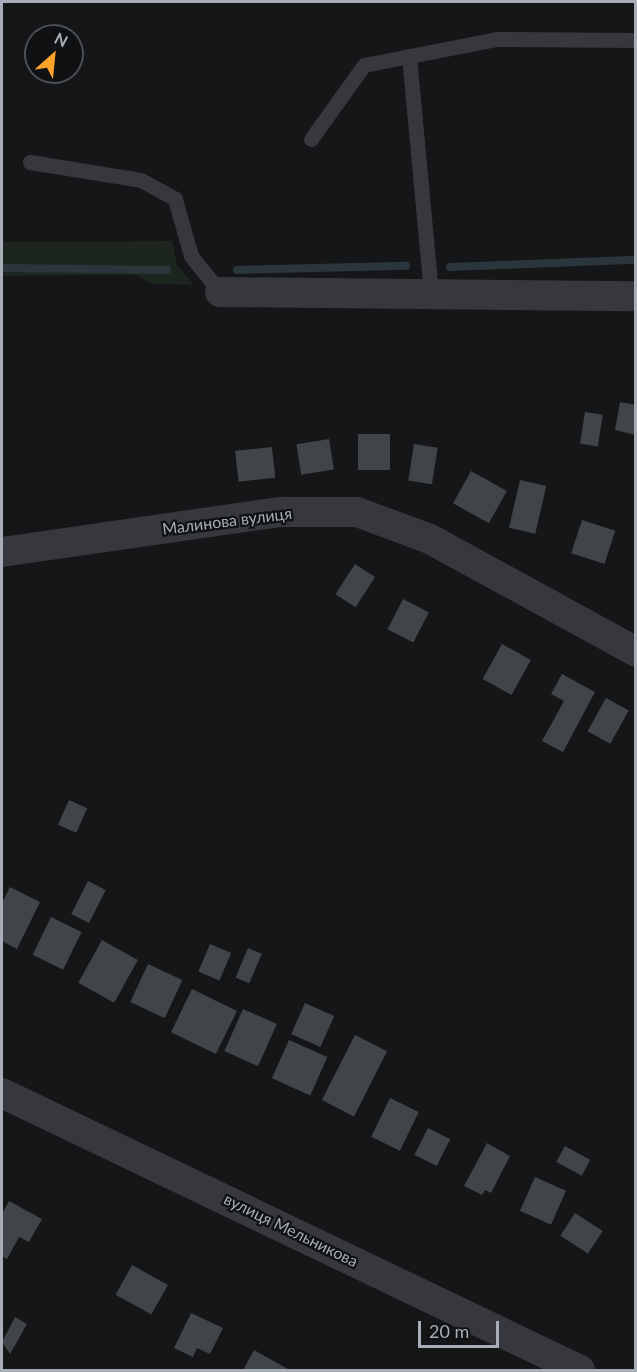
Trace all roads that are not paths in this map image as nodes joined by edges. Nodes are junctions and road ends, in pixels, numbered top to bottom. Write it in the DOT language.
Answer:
graph roads {
  1 [pos="636,40"];
  2 [pos="409,56"];
  3 [pos="311,139"];
  4 [pos="30,162"];
  5 [pos="220,292"];
  6 [pos="430,292"];
  7 [pos="636,296"];
  8 [pos="2,552"];
  9 [pos="636,652"];
  10 [pos="2,1093"];
  11 [pos="580,1371"];
  1 -- 2 [label="lane"];
  2 -- 3 [label="lane"];
  2 -- 6 [label="lane"];
  4 -- 5 [label="lane"];
  5 -- 6 [label="street"];
  6 -- 7 [label="street"];
  8 -- 9 [label="street, Малинова вулиця"];
  10 -- 11 [label="street, вулиця Мельникова"];
}
